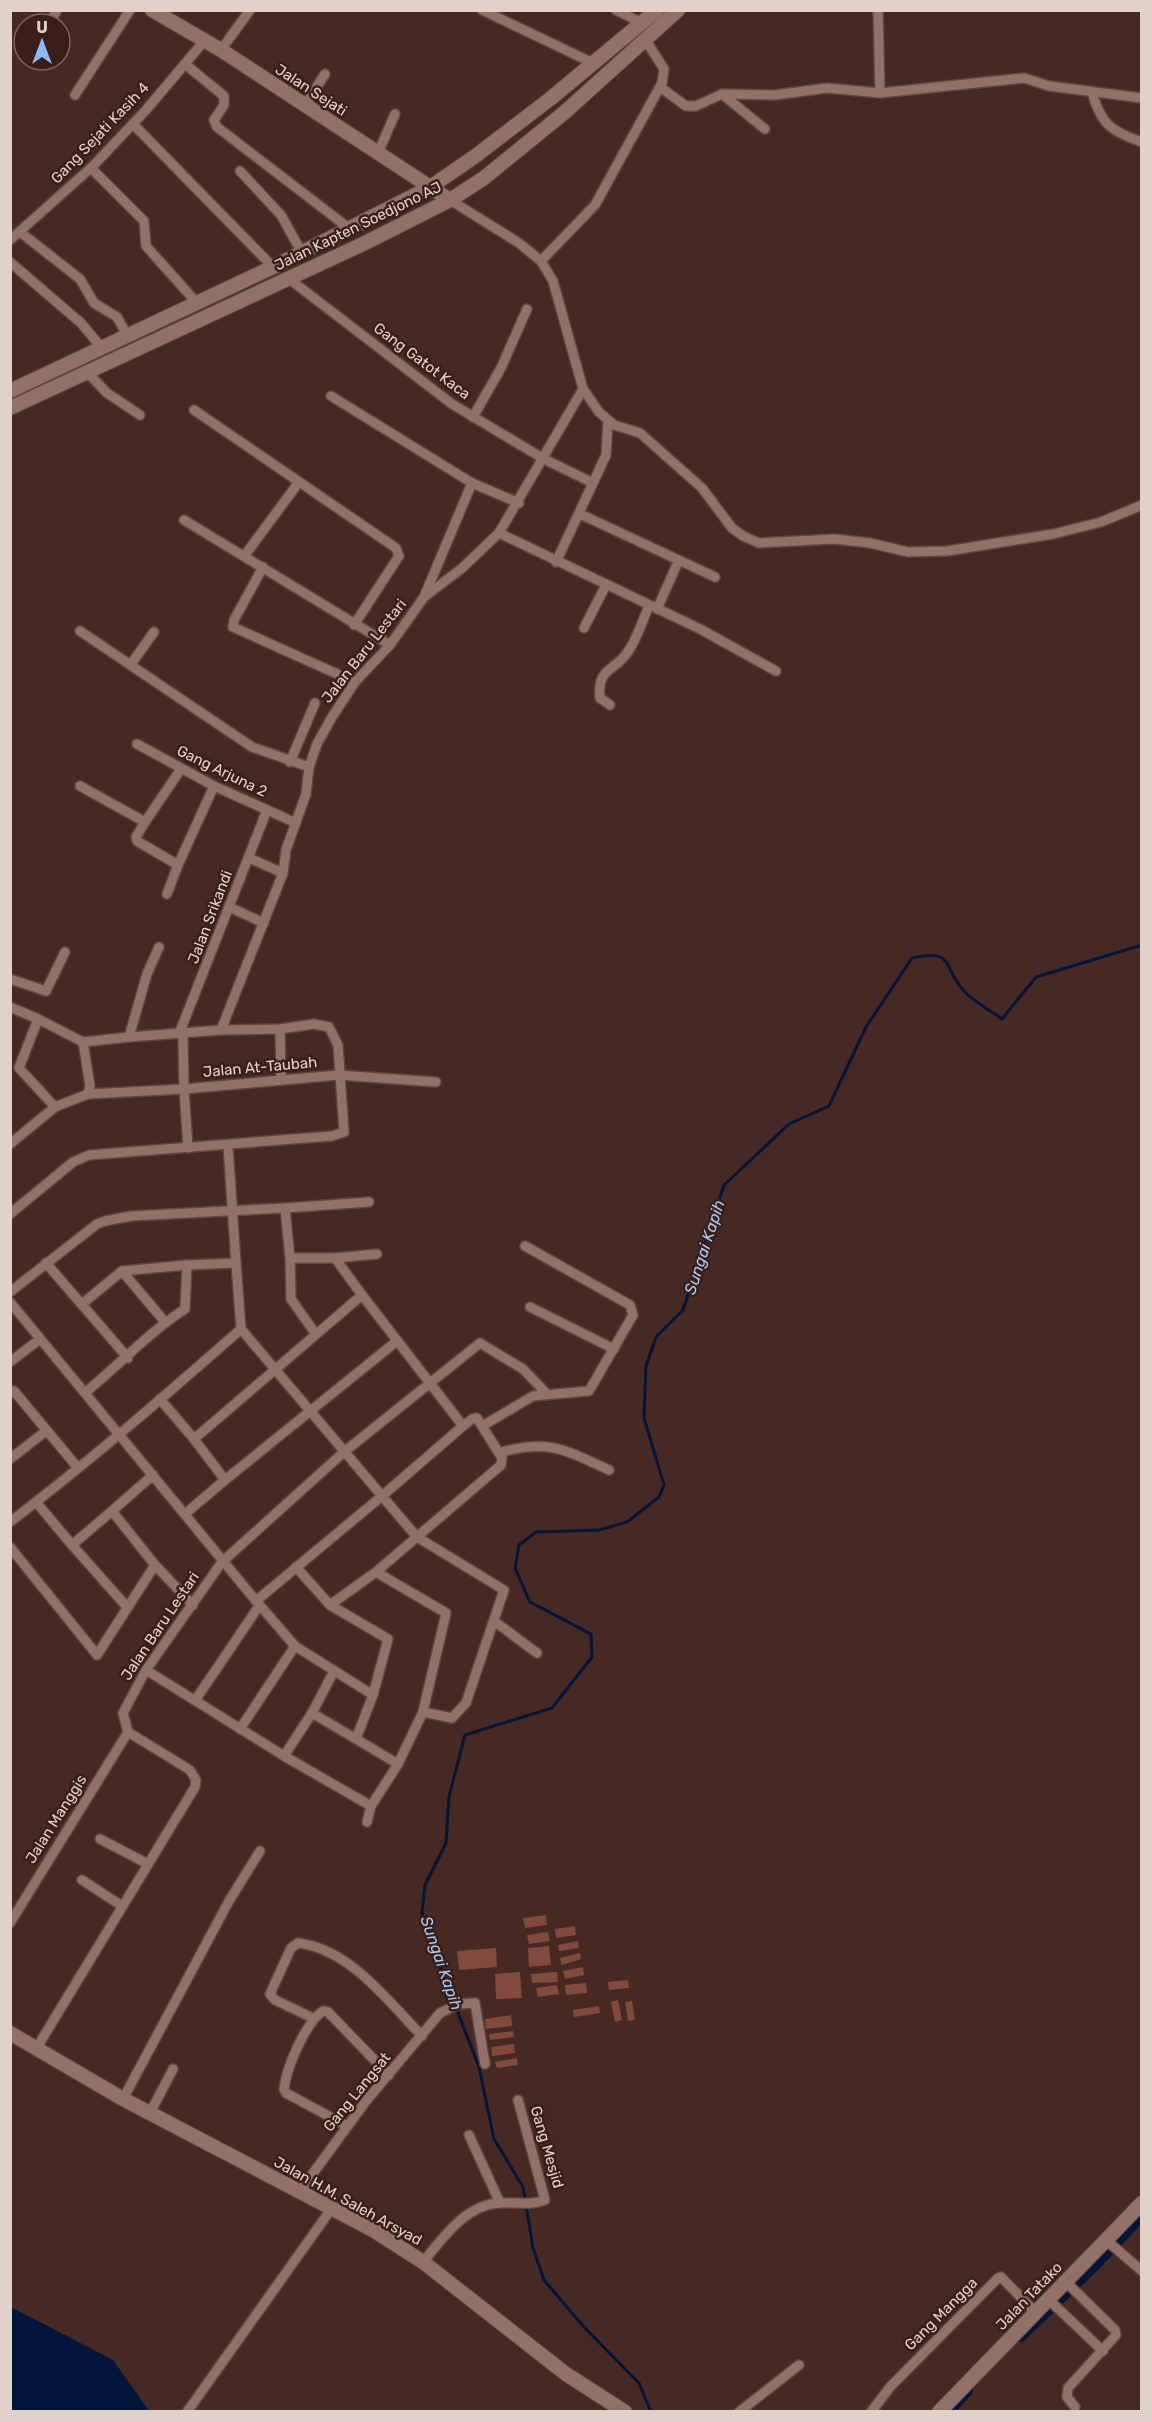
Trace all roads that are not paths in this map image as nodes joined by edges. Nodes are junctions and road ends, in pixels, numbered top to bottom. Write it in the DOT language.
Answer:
graph roads {
  1 [pos="130,10"];
  2 [pos="152,10"];
  3 [pos="250,10"];
  4 [pos="482,10"];
  5 [pos="616,10"];
  6 [pos="657,10"];
  7 [pos="678,10"];
  8 [pos="878,10"];
  9 [pos="642,23"];
  10 [pos="645,39"];
  11 [pos="205,40"];
  12 [pos="221,50"];
  13 [pos="593,63"];
  14 [pos="185,64"];
  15 [pos="325,74"];
  16 [pos="660,87"];
  17 [pos="1092,92"];
  18 [pos="880,93"];
  19 [pos="722,94"];
  20 [pos="75,95"];
  21 [pos="1142,98"];
  22 [pos="305,105"];
  23 [pos="395,114"];
  24 [pos="133,124"];
  25 [pos="765,129"];
  26 [pos="1142,142"];
  27 [pos="378,153"];
  28 [pos="91,168"];
  29 [pos="240,171"];
  30 [pos="429,188"];
  31 [pos="450,200"];
  32 [pos="350,229"];
  33 [pos="20,232"];
  34 [pos="10,240"];
  35 [pos="302,253"];
  36 [pos="541,261"];
  37 [pos="10,262"];
  38 [pos="273,267"];
  39 [pos="288,278"];
  40 [pos="196,303"];
  41 [pos="527,309"];
  42 [pos="127,335"];
  43 [pos="101,348"];
  44 [pos="86,371"];
  45 [pos="583,389"];
  46 [pos="10,392"];
  47 [pos="331,396"];
  48 [pos="10,408"];
  49 [pos="194,410"];
  50 [pos="140,415"];
  51 [pos="473,417"];
  52 [pos="608,422"];
  53 [pos="544,459"];
  54 [pos="299,482"];
  55 [pos="471,483"];
  56 [pos="593,483"];
  57 [pos="519,502"];
  58 [pos="1142,505"];
  59 [pos="580,514"];
  60 [pos="184,520"];
  61 [pos="499,533"];
  62 [pos="245,555"];
  63 [pos="679,560"];
  64 [pos="556,562"];
  65 [pos="263,567"];
  66 [pos="715,576"];
  67 [pos="606,585"];
  68 [pos="424,597"];
  69 [pos="653,608"];
  70 [pos="354,625"];
  71 [pos="584,628"];
  72 [pos="80,631"];
  73 [pos="154,632"];
  74 [pos="390,645"];
  75 [pos="131,664"];
  76 [pos="776,671"];
  77 [pos="355,682"];
  78 [pos="315,703"];
  79 [pos="610,705"];
  80 [pos="137,744"];
  81 [pos="290,762"];
  82 [pos="309,767"];
  83 [pos="181,769"];
  84 [pos="80,786"];
  85 [pos="214,786"];
  86 [pos="267,810"];
  87 [pos="145,822"];
  88 [pos="296,823"];
  89 [pos="249,858"];
  90 [pos="178,865"];
  91 [pos="283,873"];
  92 [pos="167,894"];
  93 [pos="229,907"];
  94 [pos="264,923"];
  95 [pos="159,947"];
  96 [pos="65,952"];
  97 [pos="10,979"];
  98 [pos="10,1006"];
  99 [pos="38,1019"];
  100 [pos="280,1029"];
  101 [pos="221,1030"];
  102 [pos="181,1034"];
  103 [pos="129,1037"];
  104 [pos="83,1042"];
  105 [pos="19,1068"];
  106 [pos="10,1075"];
  107 [pos="338,1075"];
  108 [pos="281,1080"];
  109 [pos="436,1082"];
  110 [pos="184,1089"];
  111 [pos="88,1094"];
  112 [pos="55,1107"];
  113 [pos="10,1143"];
  114 [pos="228,1146"];
  115 [pos="188,1148"];
  116 [pos="369,1202"];
  117 [pos="285,1208"];
  118 [pos="234,1210"];
  119 [pos="10,1214"];
  120 [pos="525,1246"];
  121 [pos="377,1254"];
  122 [pos="290,1258"];
  123 [pos="335,1258"];
  124 [pos="46,1263"];
  125 [pos="236,1263"];
  126 [pos="187,1265"];
  127 [pos="122,1271"];
  128 [pos="10,1292"];
  129 [pos="362,1295"];
  130 [pos="10,1302"];
  131 [pos="82,1304"];
  132 [pos="530,1307"];
  133 [pos="165,1322"];
  134 [pos="241,1329"];
  135 [pos="315,1333"];
  136 [pos="40,1339"];
  137 [pos="397,1341"];
  138 [pos="614,1349"];
  139 [pos="128,1358"];
  140 [pos="10,1362"];
  141 [pos="275,1369"];
  142 [pos="429,1383"];
  143 [pos="12,1391"];
  144 [pos="86,1392"];
  145 [pos="547,1394"];
  146 [pos="160,1399"];
  147 [pos="310,1410"];
  148 [pos="484,1425"];
  149 [pos="463,1426"];
  150 [pos="46,1431"];
  151 [pos="118,1434"];
  152 [pos="194,1439"];
  153 [pos="344,1452"];
  154 [pos="499,1453"];
  155 [pos="10,1460"];
  156 [pos="78,1468"];
  157 [pos="609,1470"];
  158 [pos="153,1475"];
  159 [pos="225,1480"];
  160 [pos="382,1496"];
  161 [pos="36,1502"];
  162 [pos="112,1511"];
  163 [pos="186,1514"];
  164 [pos="10,1522"];
  165 [pos="417,1537"];
  166 [pos="72,1545"];
  167 [pos="10,1547"];
  168 [pos="222,1562"];
  169 [pos="155,1565"];
  170 [pos="296,1567"];
  171 [pos="376,1572"];
  172 [pos="258,1604"];
  173 [pos="193,1605"];
  174 [pos="330,1605"];
  175 [pos="127,1607"];
  176 [pos="494,1621"];
  177 [pos="295,1646"];
  178 [pos="537,1653"];
  179 [pos="146,1670"];
  180 [pos="334,1671"];
  181 [pos="373,1695"];
  182 [pos="196,1699"];
  183 [pos="423,1712"];
  184 [pos="312,1713"];
  185 [pos="240,1729"];
  186 [pos="128,1732"];
  187 [pos="356,1739"];
  188 [pos="284,1756"];
  189 [pos="398,1764"];
  190 [pos="371,1806"];
  191 [pos="367,1822"];
  192 [pos="100,1839"];
  193 [pos="260,1851"];
  194 [pos="148,1864"];
  195 [pos="82,1880"];
  196 [pos="122,1906"];
  197 [pos="10,1923"];
  198 [pos="313,2018"];
  199 [pos="10,2033"];
  200 [pos="422,2036"];
  201 [pos="36,2049"];
  202 [pos="485,2064"];
  203 [pos="173,2069"];
  204 [pos="389,2076"];
  205 [pos="123,2098"];
  206 [pos="518,2100"];
  207 [pos="150,2113"];
  208 [pos="347,2126"];
  209 [pos="469,2135"];
  210 [pos="300,2191"];
  211 [pos="500,2203"];
  212 [pos="1142,2203"];
  213 [pos="333,2208"];
  214 [pos="1108,2241"];
  215 [pos="423,2262"];
  216 [pos="1142,2271"];
  217 [pos="1067,2283"];
  218 [pos="1049,2300"];
  219 [pos="1036,2313"];
  220 [pos="1103,2350"];
  221 [pos="799,2365"];
  222 [pos="1075,2407"];
  223 [pos="187,2412"];
  224 [pos="625,2412"];
  225 [pos="739,2412"];
  226 [pos="871,2412"];
  227 [pos="939,2412"];
  1 -- 20 [label="street"];
  2 -- 11 [label="main road, Jalan Sejati"];
  3 -- 12 [label="street"];
  4 -- 13 [label="street"];
  5 -- 9 [label="street"];
  6 -- 9 [label="main road, Jalan Kapten Soedjono AJ"];
  7 -- 10 [label="main road, Jalan Kapten Soedjono AJ"];
  8 -- 18 [label="street"];
  9 -- 13 [label="main road, Jalan Kapten Soedjono AJ"];
  10 -- 16 [label="street"];
  10 -- 31 [label="main road, Jalan Kapten Soedjono AJ"];
  11 -- 12 [label="main road, Jalan Sejati"];
  11 -- 14 [label="street, Gang Sejati Kasih 4"];
  12 -- 22 [label="main road, Jalan Sejati"];
  13 -- 30 [label="main road, Jalan Kapten Soedjono AJ"];
  14 -- 24 [label="street, Gang Sejati Kasih 4"];
  14 -- 32 [label="street"];
  15 -- 22 [label="street"];
  16 -- 19 [label="street"];
  16 -- 36 [label="street"];
  17 -- 18 [label="street"];
  17 -- 21 [label="street"];
  17 -- 26 [label="street"];
  18 -- 19 [label="street"];
  19 -- 25 [label="street"];
  22 -- 27 [label="main road, Jalan Sejati"];
  23 -- 27 [label="street"];
  24 -- 28 [label="street, Gang Sejati Kasih 4"];
  24 -- 38 [label="street"];
  27 -- 30 [label="main road, Jalan Sejati"];
  28 -- 33 [label="street, Gang Sejati Kasih 4"];
  28 -- 40 [label="street"];
  29 -- 35 [label="street"];
  30 -- 31 [label="main road, Jalan Sejati"];
  30 -- 32 [label="main road, Jalan Kapten Soedjono AJ"];
  31 -- 36 [label="street"];
  31 -- 39 [label="main road, Jalan Kapten Soedjono AJ"];
  32 -- 35 [label="main road, Jalan Kapten Soedjono AJ"];
  33 -- 34 [label="street, Gang Sejati Kasih 4"];
  33 -- 42 [label="street"];
  35 -- 38 [label="main road, Jalan Kapten Soedjono AJ"];
  36 -- 45 [label="street"];
  37 -- 43 [label="street"];
  38 -- 40 [label="main road, Jalan Kapten Soedjono AJ"];
  39 -- 44 [label="main road, Jalan Kapten Soedjono AJ"];
  39 -- 51 [label="street, Gang Gatot Kaca"];
  40 -- 42 [label="main road, Jalan Kapten Soedjono AJ"];
  41 -- 51 [label="street"];
  42 -- 43 [label="main road, Jalan Kapten Soedjono AJ"];
  43 -- 46 [label="main road, Jalan Kapten Soedjono AJ"];
  44 -- 48 [label="main road, Jalan Kapten Soedjono AJ"];
  44 -- 50 [label="street"];
  45 -- 52 [label="street"];
  45 -- 53 [label="street, Jalan Baru Lestari"];
  47 -- 55 [label="street"];
  49 -- 54 [label="street"];
  51 -- 53 [label="street, Gang Gatot Kaca"];
  52 -- 56 [label="street"];
  52 -- 58 [label="street"];
  53 -- 56 [label="street, Gang Gatot Kaca"];
  53 -- 57 [label="street, Jalan Baru Lestari"];
  54 -- 62 [label="street"];
  54 -- 70 [label="street"];
  55 -- 57 [label="street"];
  55 -- 68 [label="street"];
  56 -- 59 [label="street"];
  57 -- 61 [label="street, Jalan Baru Lestari"];
  59 -- 63 [label="street"];
  59 -- 64 [label="street"];
  60 -- 62 [label="street"];
  61 -- 64 [label="street"];
  61 -- 68 [label="street, Jalan Baru Lestari"];
  62 -- 65 [label="street"];
  63 -- 66 [label="street"];
  63 -- 69 [label="street"];
  64 -- 67 [label="street"];
  65 -- 70 [label="street"];
  65 -- 77 [label="street"];
  67 -- 69 [label="street"];
  67 -- 71 [label="street"];
  68 -- 74 [label="street, Jalan Baru Lestari"];
  69 -- 76 [label="street"];
  69 -- 79 [label="street"];
  70 -- 74 [label="street"];
  72 -- 75 [label="street"];
  73 -- 75 [label="street"];
  74 -- 77 [label="street, Jalan Baru Lestari"];
  75 -- 81 [label="street"];
  77 -- 82 [label="street, Jalan Baru Lestari"];
  78 -- 81 [label="street"];
  80 -- 83 [label="street, Gang Arjuna 2"];
  81 -- 82 [label="street"];
  82 -- 88 [label="street, Jalan Baru Lestari"];
  83 -- 85 [label="street, Gang Arjuna 2"];
  83 -- 87 [label="street"];
  84 -- 87 [label="street"];
  85 -- 86 [label="street, Gang Arjuna 2"];
  85 -- 90 [label="street"];
  86 -- 88 [label="street, Gang Arjuna 2"];
  86 -- 89 [label="street, Jalan Srikandi"];
  87 -- 90 [label="street"];
  88 -- 91 [label="street, Jalan Baru Lestari"];
  89 -- 91 [label="street"];
  89 -- 93 [label="street, Jalan Srikandi"];
  90 -- 92 [label="street"];
  91 -- 94 [label="street, Jalan Baru Lestari"];
  93 -- 94 [label="street"];
  93 -- 102 [label="street, Jalan Srikandi"];
  94 -- 101 [label="street, Jalan Baru Lestari"];
  95 -- 103 [label="street"];
  96 -- 97 [label="street"];
  98 -- 99 [label="street"];
  99 -- 104 [label="street"];
  99 -- 105 [label="street"];
  100 -- 101 [label="street"];
  100 -- 107 [label="street"];
  100 -- 108 [label="street"];
  101 -- 102 [label="street"];
  102 -- 103 [label="street"];
  102 -- 110 [label="street"];
  103 -- 104 [label="street"];
  104 -- 111 [label="street"];
  105 -- 106 [label="street"];
  105 -- 112 [label="street"];
  107 -- 108 [label="street, Jalan At-Taubah"];
  107 -- 109 [label="street, Jalan At-Taubah"];
  107 -- 114 [label="street"];
  108 -- 110 [label="street, Jalan At-Taubah"];
  110 -- 111 [label="street, Jalan At-Taubah"];
  110 -- 115 [label="street"];
  111 -- 112 [label="street, Jalan At-Taubah"];
  112 -- 113 [label="street, Jalan At-Taubah"];
  114 -- 115 [label="street"];
  114 -- 118 [label="street"];
  115 -- 119 [label="street"];
  116 -- 117 [label="street"];
  117 -- 118 [label="street"];
  117 -- 122 [label="street"];
  118 -- 124 [label="street"];
  118 -- 125 [label="street"];
  120 -- 138 [label="street"];
  121 -- 123 [label="street"];
  122 -- 123 [label="street"];
  122 -- 135 [label="street"];
  123 -- 129 [label="street"];
  124 -- 128 [label="street"];
  124 -- 131 [label="street"];
  125 -- 126 [label="street"];
  125 -- 134 [label="street"];
  126 -- 127 [label="street"];
  126 -- 133 [label="street"];
  127 -- 131 [label="street"];
  127 -- 133 [label="street"];
  129 -- 135 [label="street"];
  129 -- 137 [label="street"];
  130 -- 136 [label="street"];
  131 -- 139 [label="street"];
  132 -- 138 [label="street"];
  133 -- 139 [label="street"];
  134 -- 141 [label="street"];
  134 -- 146 [label="street"];
  135 -- 141 [label="street"];
  136 -- 140 [label="street"];
  136 -- 144 [label="street"];
  137 -- 142 [label="street"];
  137 -- 147 [label="street"];
  138 -- 145 [label="street"];
  139 -- 144 [label="street"];
  141 -- 147 [label="street"];
  141 -- 152 [label="street"];
  142 -- 145 [label="street, Jalan Baru Lestari"];
  142 -- 149 [label="street"];
  142 -- 153 [label="street, Jalan Baru Lestari"];
  143 -- 150 [label="street"];
  144 -- 151 [label="street"];
  145 -- 148 [label="street"];
  146 -- 151 [label="street"];
  146 -- 152 [label="street"];
  147 -- 153 [label="street"];
  147 -- 159 [label="street"];
  148 -- 149 [label="street"];
  148 -- 154 [label="street"];
  149 -- 160 [label="street"];
  150 -- 155 [label="street"];
  150 -- 156 [label="street"];
  151 -- 156 [label="street"];
  151 -- 158 [label="street"];
  152 -- 159 [label="street"];
  153 -- 160 [label="street"];
  153 -- 168 [label="street, Jalan Baru Lestari"];
  154 -- 157 [label="street"];
  154 -- 165 [label="street"];
  156 -- 161 [label="street"];
  158 -- 162 [label="street"];
  158 -- 163 [label="street"];
  159 -- 163 [label="street"];
  160 -- 165 [label="street"];
  160 -- 170 [label="street"];
  161 -- 164 [label="street"];
  161 -- 166 [label="street"];
  162 -- 166 [label="street"];
  162 -- 169 [label="street"];
  163 -- 168 [label="street"];
  165 -- 171 [label="street"];
  165 -- 176 [label="street"];
  166 -- 175 [label="street"];
  167 -- 175 [label="street"];
  168 -- 172 [label="street"];
  168 -- 173 [label="street, Jalan Baru Lestari"];
  169 -- 173 [label="street"];
  169 -- 175 [label="street"];
  170 -- 172 [label="street"];
  170 -- 174 [label="street"];
  171 -- 174 [label="street"];
  171 -- 183 [label="street"];
  172 -- 177 [label="street"];
  172 -- 182 [label="street"];
  173 -- 179 [label="street, Jalan Baru Lestari"];
  174 -- 181 [label="street"];
  176 -- 178 [label="street"];
  176 -- 183 [label="street"];
  177 -- 180 [label="street"];
  177 -- 185 [label="street"];
  179 -- 182 [label="street"];
  179 -- 186 [label="street, Jalan Baru Lestari"];
  180 -- 181 [label="street"];
  180 -- 184 [label="street"];
  181 -- 187 [label="street"];
  182 -- 185 [label="street"];
  183 -- 189 [label="street"];
  184 -- 187 [label="street"];
  184 -- 188 [label="street"];
  185 -- 188 [label="street"];
  186 -- 194 [label="street"];
  186 -- 197 [label="street, Jalan Manggis"];
  187 -- 189 [label="street"];
  188 -- 190 [label="street"];
  189 -- 190 [label="street"];
  190 -- 191 [label="street"];
  192 -- 194 [label="street"];
  193 -- 205 [label="street"];
  194 -- 196 [label="street"];
  195 -- 196 [label="street"];
  196 -- 201 [label="street"];
  198 -- 200 [label="street"];
  198 -- 204 [label="street"];
  198 -- 208 [label="street"];
  199 -- 201 [label="main road, Jalan H.M. Saleh Arsyad"];
  200 -- 202 [label="street, Gang Langsat"];
  200 -- 204 [label="street, Gang Langsat"];
  201 -- 205 [label="main road, Jalan H.M. Saleh Arsyad"];
  203 -- 207 [label="street"];
  204 -- 208 [label="street, Gang Langsat"];
  205 -- 207 [label="main road, Jalan H.M. Saleh Arsyad"];
  206 -- 211 [label="street, Gang Mesjid"];
  207 -- 210 [label="main road, Jalan H.M. Saleh Arsyad"];
  208 -- 210 [label="street, Gang Langsat"];
  209 -- 211 [label="street"];
  210 -- 213 [label="main road, Jalan H.M. Saleh Arsyad"];
  211 -- 215 [label="street, Gang Mesjid"];
  212 -- 214 [label="main road, Jalan Tatako"];
  213 -- 215 [label="main road, Jalan H.M. Saleh Arsyad"];
  213 -- 223 [label="street"];
  214 -- 216 [label="street"];
  214 -- 217 [label="main road, Jalan Tatako"];
  215 -- 224 [label="main road, Jalan H.M. Saleh Arsyad"];
  217 -- 218 [label="main road, Jalan Tatako"];
  217 -- 220 [label="street"];
  218 -- 219 [label="main road, Jalan Tatako"];
  218 -- 220 [label="street"];
  219 -- 226 [label="street, Gang Mangga"];
  219 -- 227 [label="main road, Jalan Tatako"];
  220 -- 222 [label="street"];
  221 -- 225 [label="street"];
}
